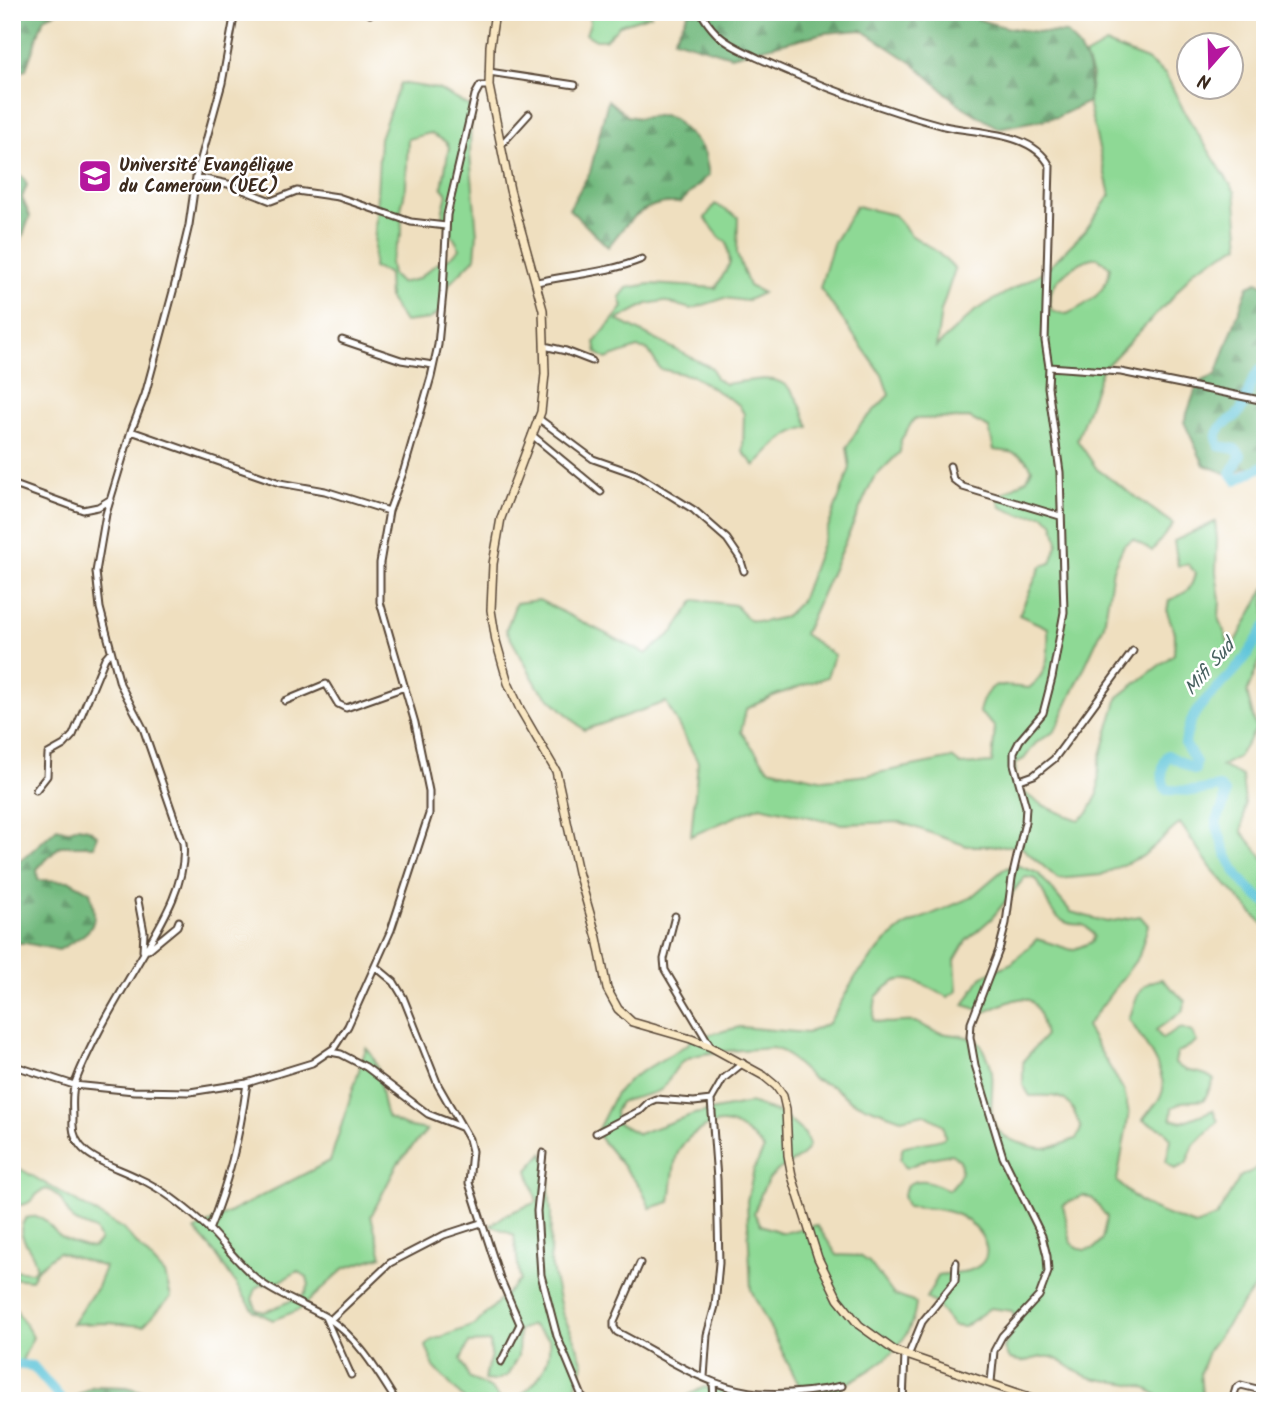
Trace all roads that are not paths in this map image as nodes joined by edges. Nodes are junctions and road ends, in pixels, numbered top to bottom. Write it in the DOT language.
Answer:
graph roads {
  1 [pos="235,12"];
  2 [pos="495,12"];
  3 [pos="701,12"];
  4 [pos="489,72"];
  5 [pos="575,85"];
  6 [pos="489,86"];
  7 [pos="529,114"];
  8 [pos="500,146"];
  9 [pos="196,177"];
  10 [pos="446,226"];
  11 [pos="642,259"];
  12 [pos="537,282"];
  13 [pos="342,340"];
  14 [pos="544,346"];
  15 [pos="592,361"];
  16 [pos="433,366"];
  17 [pos="1049,367"];
  18 [pos="1265,401"];
  19 [pos="538,418"];
  20 [pos="131,431"];
  21 [pos="532,435"];
  22 [pos="950,466"];
  23 [pos="12,484"];
  24 [pos="601,492"];
  25 [pos="111,499"];
  26 [pos="389,511"];
  27 [pos="1060,516"];
  28 [pos="744,571"];
  29 [pos="111,651"];
  30 [pos="1133,651"];
  31 [pos="405,687"];
  32 [pos="285,701"];
  33 [pos="1020,780"];
  34 [pos="36,790"];
  35 [pos="138,901"];
  36 [pos="675,916"];
  37 [pos="179,921"];
  38 [pos="143,954"];
  39 [pos="376,967"];
  40 [pos="711,1047"];
  41 [pos="330,1052"];
  42 [pos="743,1063"];
  43 [pos="12,1065"];
  44 [pos="247,1083"];
  45 [pos="74,1085"];
  46 [pos="711,1100"];
  47 [pos="461,1127"];
  48 [pos="596,1133"];
  49 [pos="543,1153"];
  50 [pos="481,1223"];
  51 [pos="209,1230"];
  52 [pos="956,1262"];
  53 [pos="640,1263"];
  54 [pos="328,1319"];
  55 [pos="906,1355"];
  56 [pos="501,1362"];
  57 [pos="351,1375"];
  58 [pos="704,1377"];
  59 [pos="713,1382"];
  60 [pos="991,1382"];
  61 [pos="842,1386"];
  62 [pos="1265,1391"];
  63 [pos="583,1400"];
  64 [pos="396,1401"];
  65 [pos="714,1401"];
  66 [pos="903,1401"];
  67 [pos="1041,1401"];
  68 [pos="1232,1401"];
  1 -- 9 [label="street"];
  2 -- 4 [label="street"];
  3 -- 17 [label="street"];
  4 -- 5 [label="street"];
  4 -- 6 [label="street"];
  6 -- 8 [label="street"];
  6 -- 10 [label="street"];
  7 -- 8 [label="street"];
  8 -- 12 [label="street"];
  9 -- 10 [label="street"];
  9 -- 20 [label="street"];
  10 -- 16 [label="street"];
  11 -- 12 [label="street"];
  12 -- 14 [label="street"];
  13 -- 16 [label="street"];
  14 -- 15 [label="street"];
  14 -- 19 [label="street"];
  16 -- 26 [label="street"];
  17 -- 18 [label="street"];
  17 -- 27 [label="street"];
  19 -- 21 [label="street"];
  19 -- 28 [label="street"];
  20 -- 25 [label="street"];
  20 -- 26 [label="street"];
  21 -- 24 [label="street"];
  21 -- 40 [label="street"];
  22 -- 27 [label="street"];
  23 -- 25 [label="street"];
  25 -- 29 [label="street"];
  26 -- 31 [label="street"];
  27 -- 33 [label="street"];
  29 -- 34 [label="street"];
  29 -- 38 [label="street"];
  30 -- 33 [label="street"];
  31 -- 32 [label="street"];
  31 -- 39 [label="street"];
  33 -- 60 [label="street"];
  35 -- 38 [label="street"];
  36 -- 40 [label="street"];
  37 -- 38 [label="street"];
  38 -- 45 [label="street"];
  39 -- 41 [label="street"];
  39 -- 47 [label="street"];
  40 -- 42 [label="street"];
  41 -- 44 [label="street"];
  41 -- 47 [label="street"];
  42 -- 46 [label="street"];
  42 -- 55 [label="street"];
  43 -- 45 [label="street"];
  44 -- 45 [label="street"];
  44 -- 51 [label="street"];
  45 -- 51 [label="street"];
  46 -- 48 [label="street"];
  46 -- 58 [label="street"];
  47 -- 50 [label="street"];
  49 -- 63 [label="street"];
  50 -- 54 [label="street"];
  50 -- 56 [label="street"];
  51 -- 54 [label="street"];
  52 -- 55 [label="street"];
  53 -- 58 [label="street"];
  54 -- 57 [label="street"];
  54 -- 64 [label="street"];
  55 -- 60 [label="street"];
  55 -- 66 [label="street"];
  58 -- 59 [label="street"];
  59 -- 61 [label="street"];
  59 -- 65 [label="street"];
  60 -- 67 [label="street"];
  62 -- 68 [label="street"];
}
